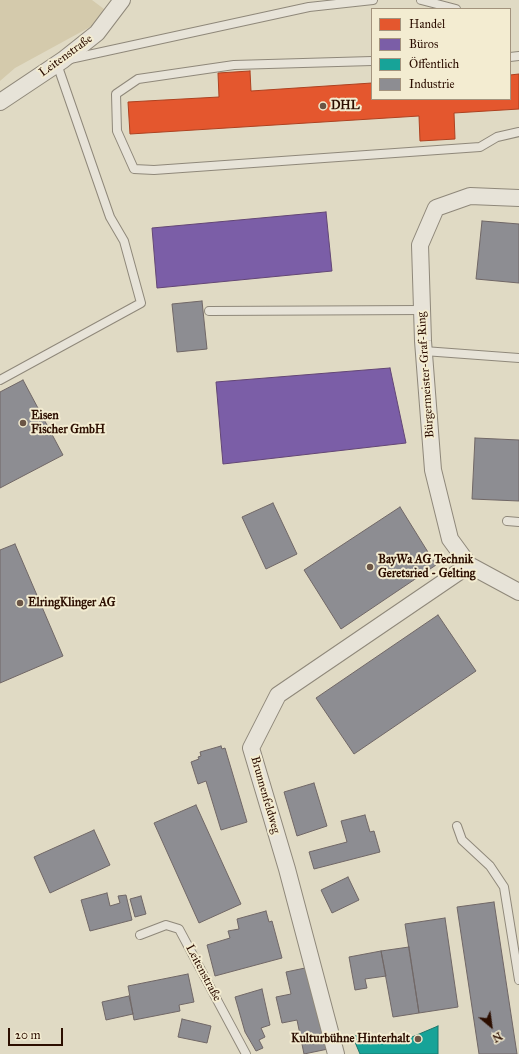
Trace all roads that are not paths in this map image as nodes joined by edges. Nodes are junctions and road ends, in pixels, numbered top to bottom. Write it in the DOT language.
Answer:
graph roads {
  1 [pos="122,0"];
  2 [pos="373,0"];
  3 [pos="421,0"];
  4 [pos="452,8"];
  5 [pos="371,61"];
  6 [pos="60,62"];
  7 [pos="0,102"];
  8 [pos="519,132"];
  9 [pos="519,198"];
  10 [pos="422,310"];
  11 [pos="209,311"];
  12 [pos="424,351"];
  13 [pos="519,358"];
  14 [pos="0,380"];
  15 [pos="507,521"];
  16 [pos="519,522"];
  17 [pos="469,565"];
  18 [pos="519,592"];
  19 [pos="457,826"];
  20 [pos="140,935"];
  21 [pos="519,980"];
  22 [pos="246,1054"];
  23 [pos="336,1054"];
  1 -- 6 [label="street, Leitenstraße"];
  2 -- 6 [label="lane"];
  3 -- 4 [label="lane"];
  5 -- 8 [label="lane"];
  6 -- 7 [label="street, Leitenstraße"];
  6 -- 14 [label="lane"];
  9 -- 10 [label="street, Bürgermeister-Graf-Ring"];
  10 -- 11 [label="lane"];
  10 -- 12 [label="street, Bürgermeister-Graf-Ring"];
  12 -- 13 [label="lane"];
  12 -- 17 [label="street, Bürgermeister-Graf-Ring"];
  15 -- 16 [label="lane"];
  17 -- 18 [label="street, Bürgermeister-Graf-Ring"];
  17 -- 23 [label="street, Brunnenfeldweg"];
  19 -- 21 [label="lane"];
  20 -- 22 [label="lane, Leitenstraße"];
}
